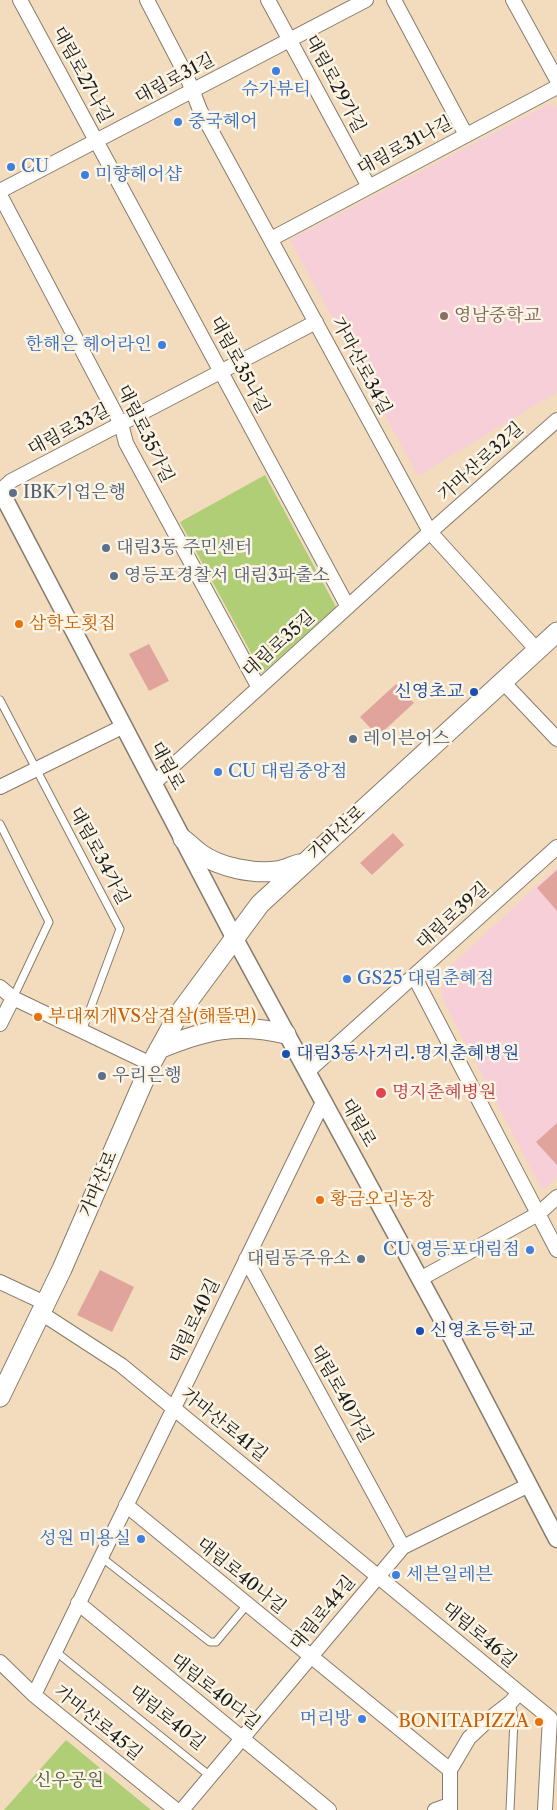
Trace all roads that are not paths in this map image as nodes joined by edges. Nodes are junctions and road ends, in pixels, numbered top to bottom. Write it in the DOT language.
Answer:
graph roads {
  1 [pos="20,0"];
  2 [pos="147,0"];
  3 [pos="268,0"];
  4 [pos="366,0"];
  5 [pos="394,0"];
  6 [pos="513,0"];
  7 [pos="290,40"];
  8 [pos="557,80"];
  9 [pos="557,87"];
  10 [pos="192,91"];
  11 [pos="466,135"];
  12 [pos="96,141"];
  13 [pos="369,187"];
  14 [pos="0,193"];
  15 [pos="271,239"];
  16 [pos="316,322"];
  17 [pos="221,371"];
  18 [pos="557,420"];
  19 [pos="121,424"];
  20 [pos="0,491"];
  21 [pos="430,532"];
  22 [pos="348,607"];
  23 [pos="557,632"];
  24 [pos="537,650"];
  25 [pos="502,681"];
  26 [pos="259,688"];
  27 [pos="0,700"];
  28 [pos="124,726"];
  29 [pos="557,739"];
  30 [pos="36,769"];
  31 [pos="154,783"];
  32 [pos="0,787"];
  33 [pos="0,824"];
  34 [pos="183,839"];
  35 [pos="557,847"];
  36 [pos="305,862"];
  37 [pos="235,939"];
  38 [pos="414,976"];
  39 [pos="0,988"];
  40 [pos="13,998"];
  41 [pos="0,1024"];
  42 [pos="82,1031"];
  43 [pos="286,1034"];
  44 [pos="155,1057"];
  45 [pos="307,1072"];
  46 [pos="323,1102"];
  47 [pos="557,1197"];
  48 [pos="538,1214"];
  49 [pos="557,1250"];
  50 [pos="246,1259"];
  51 [pos="420,1279"];
  52 [pos="0,1282"];
  53 [pos="43,1308"];
  54 [pos="0,1397"];
  55 [pos="173,1409"];
  56 [pos="529,1485"];
  57 [pos="126,1505"];
  58 [pos="557,1539"];
  59 [pos="402,1548"];
  60 [pos="100,1557"];
  61 [pos="378,1576"];
  62 [pos="78,1603"];
  63 [pos="247,1605"];
  64 [pos="54,1651"];
  65 [pos="310,1657"];
  66 [pos="0,1662"];
  67 [pos="34,1695"];
  68 [pos="515,1697"];
  69 [pos="553,1716"];
  70 [pos="242,1738"];
  71 [pos="450,1770"];
  72 [pos="210,1776"];
  73 [pos="450,1807"];
  74 [pos="176,1810"];
  75 [pos="182,1810"];
  76 [pos="329,1810"];
  77 [pos="435,1810"];
  78 [pos="510,1810"];
  79 [pos="545,1810"];
  1 -- 12 [label="street, 대림로27나길"];
  2 -- 10 [label="street, 가마산로34길"];
  3 -- 7 [label="street, 대림로29가길"];
  4 -- 7 [label="street, 대림로31길"];
  5 -- 11 [label="street"];
  6 -- 8 [label="street"];
  7 -- 10 [label="street, 대림로31길"];
  7 -- 13 [label="street, 대림로29가길"];
  9 -- 11 [label="street, 대림로31나길"];
  10 -- 12 [label="street, 대림로31길"];
  10 -- 15 [label="street, 가마산로34길"];
  11 -- 13 [label="street, 대림로31나길"];
  12 -- 14 [label="street, 대림로31길"];
  12 -- 17 [label="street, 대림로35나길"];
  13 -- 15 [label="street, 대림로31나길"];
  14 -- 19 [label="street, 대림로35가길"];
  15 -- 16 [label="street, 가마산로34길"];
  16 -- 17 [label="street, 대림로33길"];
  16 -- 21 [label="street, 가마산로34길"];
  17 -- 19 [label="street, 대림로33길"];
  17 -- 22 [label="street, 대림로35나길"];
  18 -- 21 [label="street, 가마산로32길"];
  19 -- 20 [label="street, 대림로33길"];
  19 -- 26 [label="street, 대림로35가길"];
  20 -- 28 [label="street, 대림로"];
  21 -- 22 [label="street, 대림로35길"];
  21 -- 24 [label="street, 가마산로34길"];
  22 -- 26 [label="street, 대림로35길"];
  23 -- 24 [label="main road, 가마산로"];
  24 -- 25 [label="main road, 가마산로"];
  25 -- 29 [label="street"];
  25 -- 36 [label="main road, 가마산로"];
  26 -- 31 [label="street, 대림로35길"];
  27 -- 30 [label="lane, 대림로34가길"];
  28 -- 30 [label="street"];
  28 -- 31 [label="street, 대림로"];
  30 -- 32 [label="street"];
  30 -- 42 [label="lane, 대림로34가길"];
  31 -- 34 [label="street, 대림로"];
  33 -- 40 [label="lane"];
  34 -- 36 [label="main road"];
  34 -- 37 [label="street, 대림로"];
  35 -- 38 [label="street, 대림로39길"];
  36 -- 37 [label="main road, 가마산로"];
  37 -- 43 [label="street, 대림로"];
  37 -- 44 [label="main road, 가마산로"];
  38 -- 45 [label="street, 대림로39길"];
  38 -- 48 [label="street"];
  39 -- 40 [label="street"];
  40 -- 41 [label="street"];
  40 -- 42 [label="street"];
  42 -- 44 [label="street"];
  43 -- 44 [label="main road"];
  43 -- 45 [label="street, 대림로"];
  44 -- 53 [label="main road, 가마산로"];
  45 -- 46 [label="street, 대림로"];
  46 -- 50 [label="street, 대림로40길"];
  46 -- 51 [label="street, 대림로"];
  47 -- 48 [label="street"];
  48 -- 49 [label="street"];
  48 -- 51 [label="street"];
  50 -- 55 [label="street, 대림로40길"];
  50 -- 59 [label="street, 대림로40가길"];
  51 -- 56 [label="street, 대림로"];
  52 -- 53 [label="street"];
  53 -- 54 [label="main road, 가마산로"];
  53 -- 55 [label="street, 가마산로41길"];
  55 -- 57 [label="street, 대림로40길"];
  55 -- 61 [label="street, 가마산로41길"];
  56 -- 58 [label="street, 대림로"];
  56 -- 59 [label="street, 대림로44길"];
  57 -- 60 [label="street, 대림로40길"];
  57 -- 63 [label="street, 대림로40나길"];
  59 -- 61 [label="street, 대림로44길"];
  60 -- 62 [label="street, 대림로40길"];
  60 -- 63 [label="lane"];
  61 -- 65 [label="street, 대림로44길"];
  61 -- 68 [label="street, 대림로46길"];
  62 -- 64 [label="street, 대림로40길"];
  62 -- 70 [label="street, 대림로40다길"];
  63 -- 65 [label="street, 대림로40나길"];
  64 -- 67 [label="street, 대림로40길"];
  64 -- 72 [label="lane, 대림로40길"];
  65 -- 70 [label="street, 대림로44길"];
  65 -- 71 [label="street, 대림로40나길"];
  66 -- 67 [label="street, 가마산로45길"];
  67 -- 74 [label="street, 가마산로45길"];
  68 -- 69 [label="street, 대림로46길"];
  68 -- 71 [label="street"];
  68 -- 78 [label="lane"];
  69 -- 79 [label="street"];
  70 -- 72 [label="street, 대림로44길"];
  70 -- 76 [label="street, 대림로40다길"];
  71 -- 73 [label="street"];
  72 -- 75 [label="street, 대림로44길"];
  73 -- 77 [label="street"];
}
